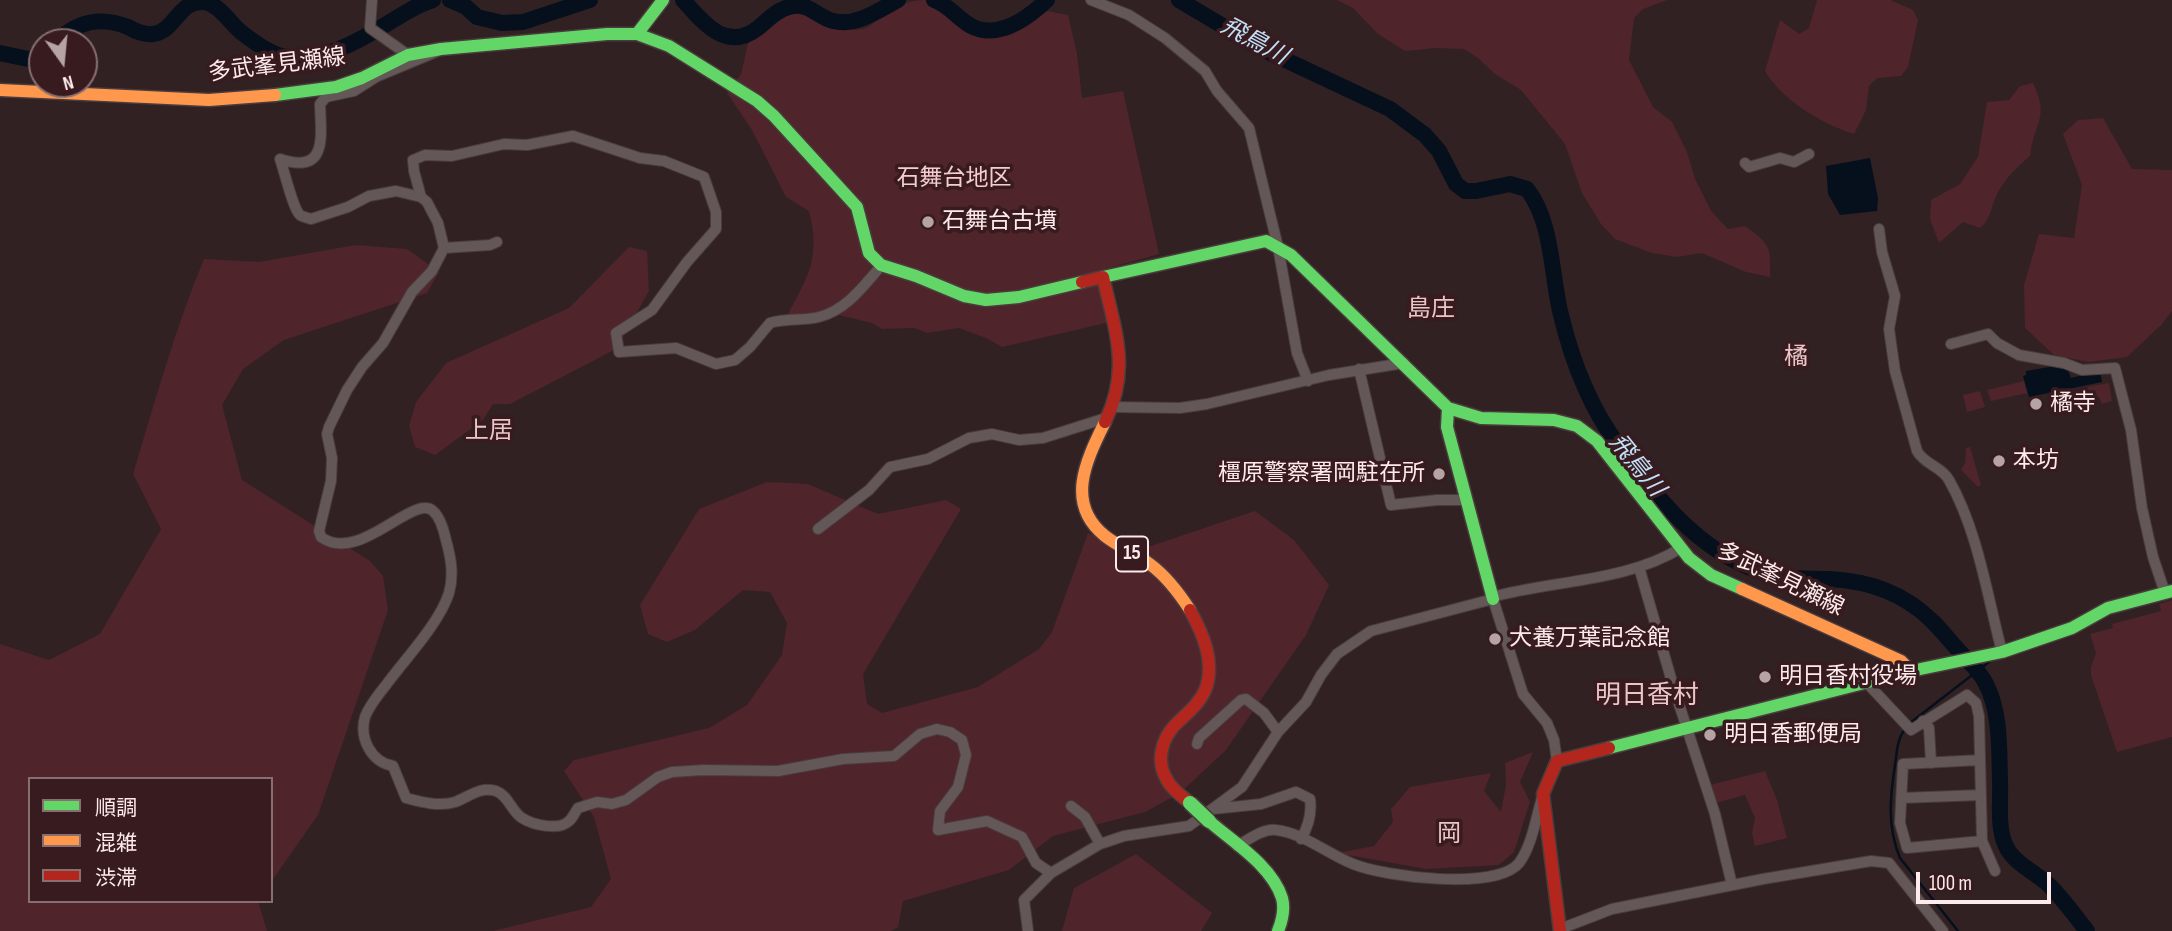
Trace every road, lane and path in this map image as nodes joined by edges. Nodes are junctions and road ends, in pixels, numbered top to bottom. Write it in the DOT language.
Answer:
graph roads {
  1 [pos="372,0"];
  2 [pos="663,0"];
  3 [pos="1091,0"];
  4 [pos="637,34"];
  5 [pos="441,49"];
  6 [pos="408,55"];
  7 [pos="0,90"];
  8 [pos="1809,153"];
  9 [pos="1745,163"];
  10 [pos="421,197"];
  11 [pos="1880,229"];
  12 [pos="497,242"];
  13 [pos="1278,247"];
  14 [pos="444,248"];
  15 [pos="882,265"];
  16 [pos="1103,277"];
  17 [pos="1951,344"];
  18 [pos="1404,363"];
  19 [pos="1359,369"];
  20 [pos="1308,381"];
  21 [pos="1448,408"];
  22 [pos="1109,412"];
  23 [pos="1467,500"];
  24 [pos="818,529"];
  25 [pos="1681,548"];
  26 [pos="1639,567"];
  27 [pos="2169,592"];
  28 [pos="1493,598"];
  29 [pos="2002,652"];
  30 [pos="1911,671"];
  31 [pos="1866,682"];
  32 [pos="1923,720"];
  33 [pos="1688,727"];
  34 [pos="1278,732"];
  35 [pos="1197,744"];
  36 [pos="1980,760"];
  37 [pos="1557,761"];
  38 [pos="1931,763"];
  39 [pos="1544,794"];
  40 [pos="1981,794"];
  41 [pos="1901,798"];
  42 [pos="1071,806"];
  43 [pos="1211,815"];
  44 [pos="1301,839"];
  45 [pos="1982,841"];
  46 [pos="1100,844"];
  47 [pos="1237,846"];
  48 [pos="1995,871"];
  49 [pos="1051,873"];
  50 [pos="1732,885"];
  51 [pos="1560,930"];
  52 [pos="1028,931"];
  53 [pos="1278,931"];
  54 [pos="1943,931"];
  1 -- 6 [label="street"];
  2 -- 4 [label="main road"];
  3 -- 13 [label="street"];
  4 -- 5 [label="main road, 多武峯見瀬線"];
  4 -- 15 [label="main road"];
  5 -- 6 [label="main road, 多武峯見瀬線"];
  5 -- 10 [label="street"];
  6 -- 7 [label="main road, 多武峯見瀬線"];
  8 -- 9 [label="street"];
  10 -- 14 [label="street"];
  10 -- 15 [label="street"];
  11 -- 29 [label="street"];
  12 -- 14 [label="street"];
  13 -- 16 [label="main road"];
  13 -- 18 [label="main road, 多武峯見瀬線"];
  13 -- 20 [label="street"];
  14 -- 49 [label="street"];
  15 -- 16 [label="main road"];
  16 -- 22 [label="main road, 15"];
  17 -- 27 [label="street"];
  18 -- 19 [label="street"];
  18 -- 21 [label="main road, 多武峯見瀬線"];
  19 -- 20 [label="street"];
  19 -- 23 [label="street"];
  20 -- 22 [label="street"];
  21 -- 23 [label="main road"];
  21 -- 25 [label="main road, 多武峯見瀬線"];
  22 -- 24 [label="street"];
  22 -- 43 [label="main road, 15, bridge"];
  23 -- 28 [label="main road"];
  25 -- 26 [label="street"];
  25 -- 30 [label="main road, 多武峯見瀬線"];
  26 -- 28 [label="street"];
  26 -- 33 [label="street"];
  27 -- 29 [label="main road"];
  28 -- 34 [label="street"];
  28 -- 37 [label="street"];
  29 -- 30 [label="main road"];
  30 -- 31 [label="main road"];
  31 -- 32 [label="street"];
  31 -- 33 [label="main road"];
  32 -- 36 [label="street"];
  32 -- 38 [label="street"];
  33 -- 37 [label="main road"];
  33 -- 50 [label="street"];
  34 -- 35 [label="street"];
  34 -- 43 [label="street"];
  36 -- 38 [label="street"];
  36 -- 40 [label="street"];
  37 -- 39 [label="main road"];
  38 -- 41 [label="street"];
  39 -- 44 [label="street"];
  39 -- 51 [label="main road"];
  40 -- 41 [label="street"];
  40 -- 45 [label="street"];
  41 -- 45 [label="street"];
  42 -- 46 [label="street"];
  43 -- 44 [label="street"];
  43 -- 46 [label="street"];
  43 -- 47 [label="main road, 15"];
  44 -- 47 [label="street"];
  45 -- 48 [label="street"];
  46 -- 49 [label="street"];
  47 -- 53 [label="main road, 15"];
  49 -- 52 [label="street"];
  50 -- 51 [label="street"];
  50 -- 54 [label="street"];
}
